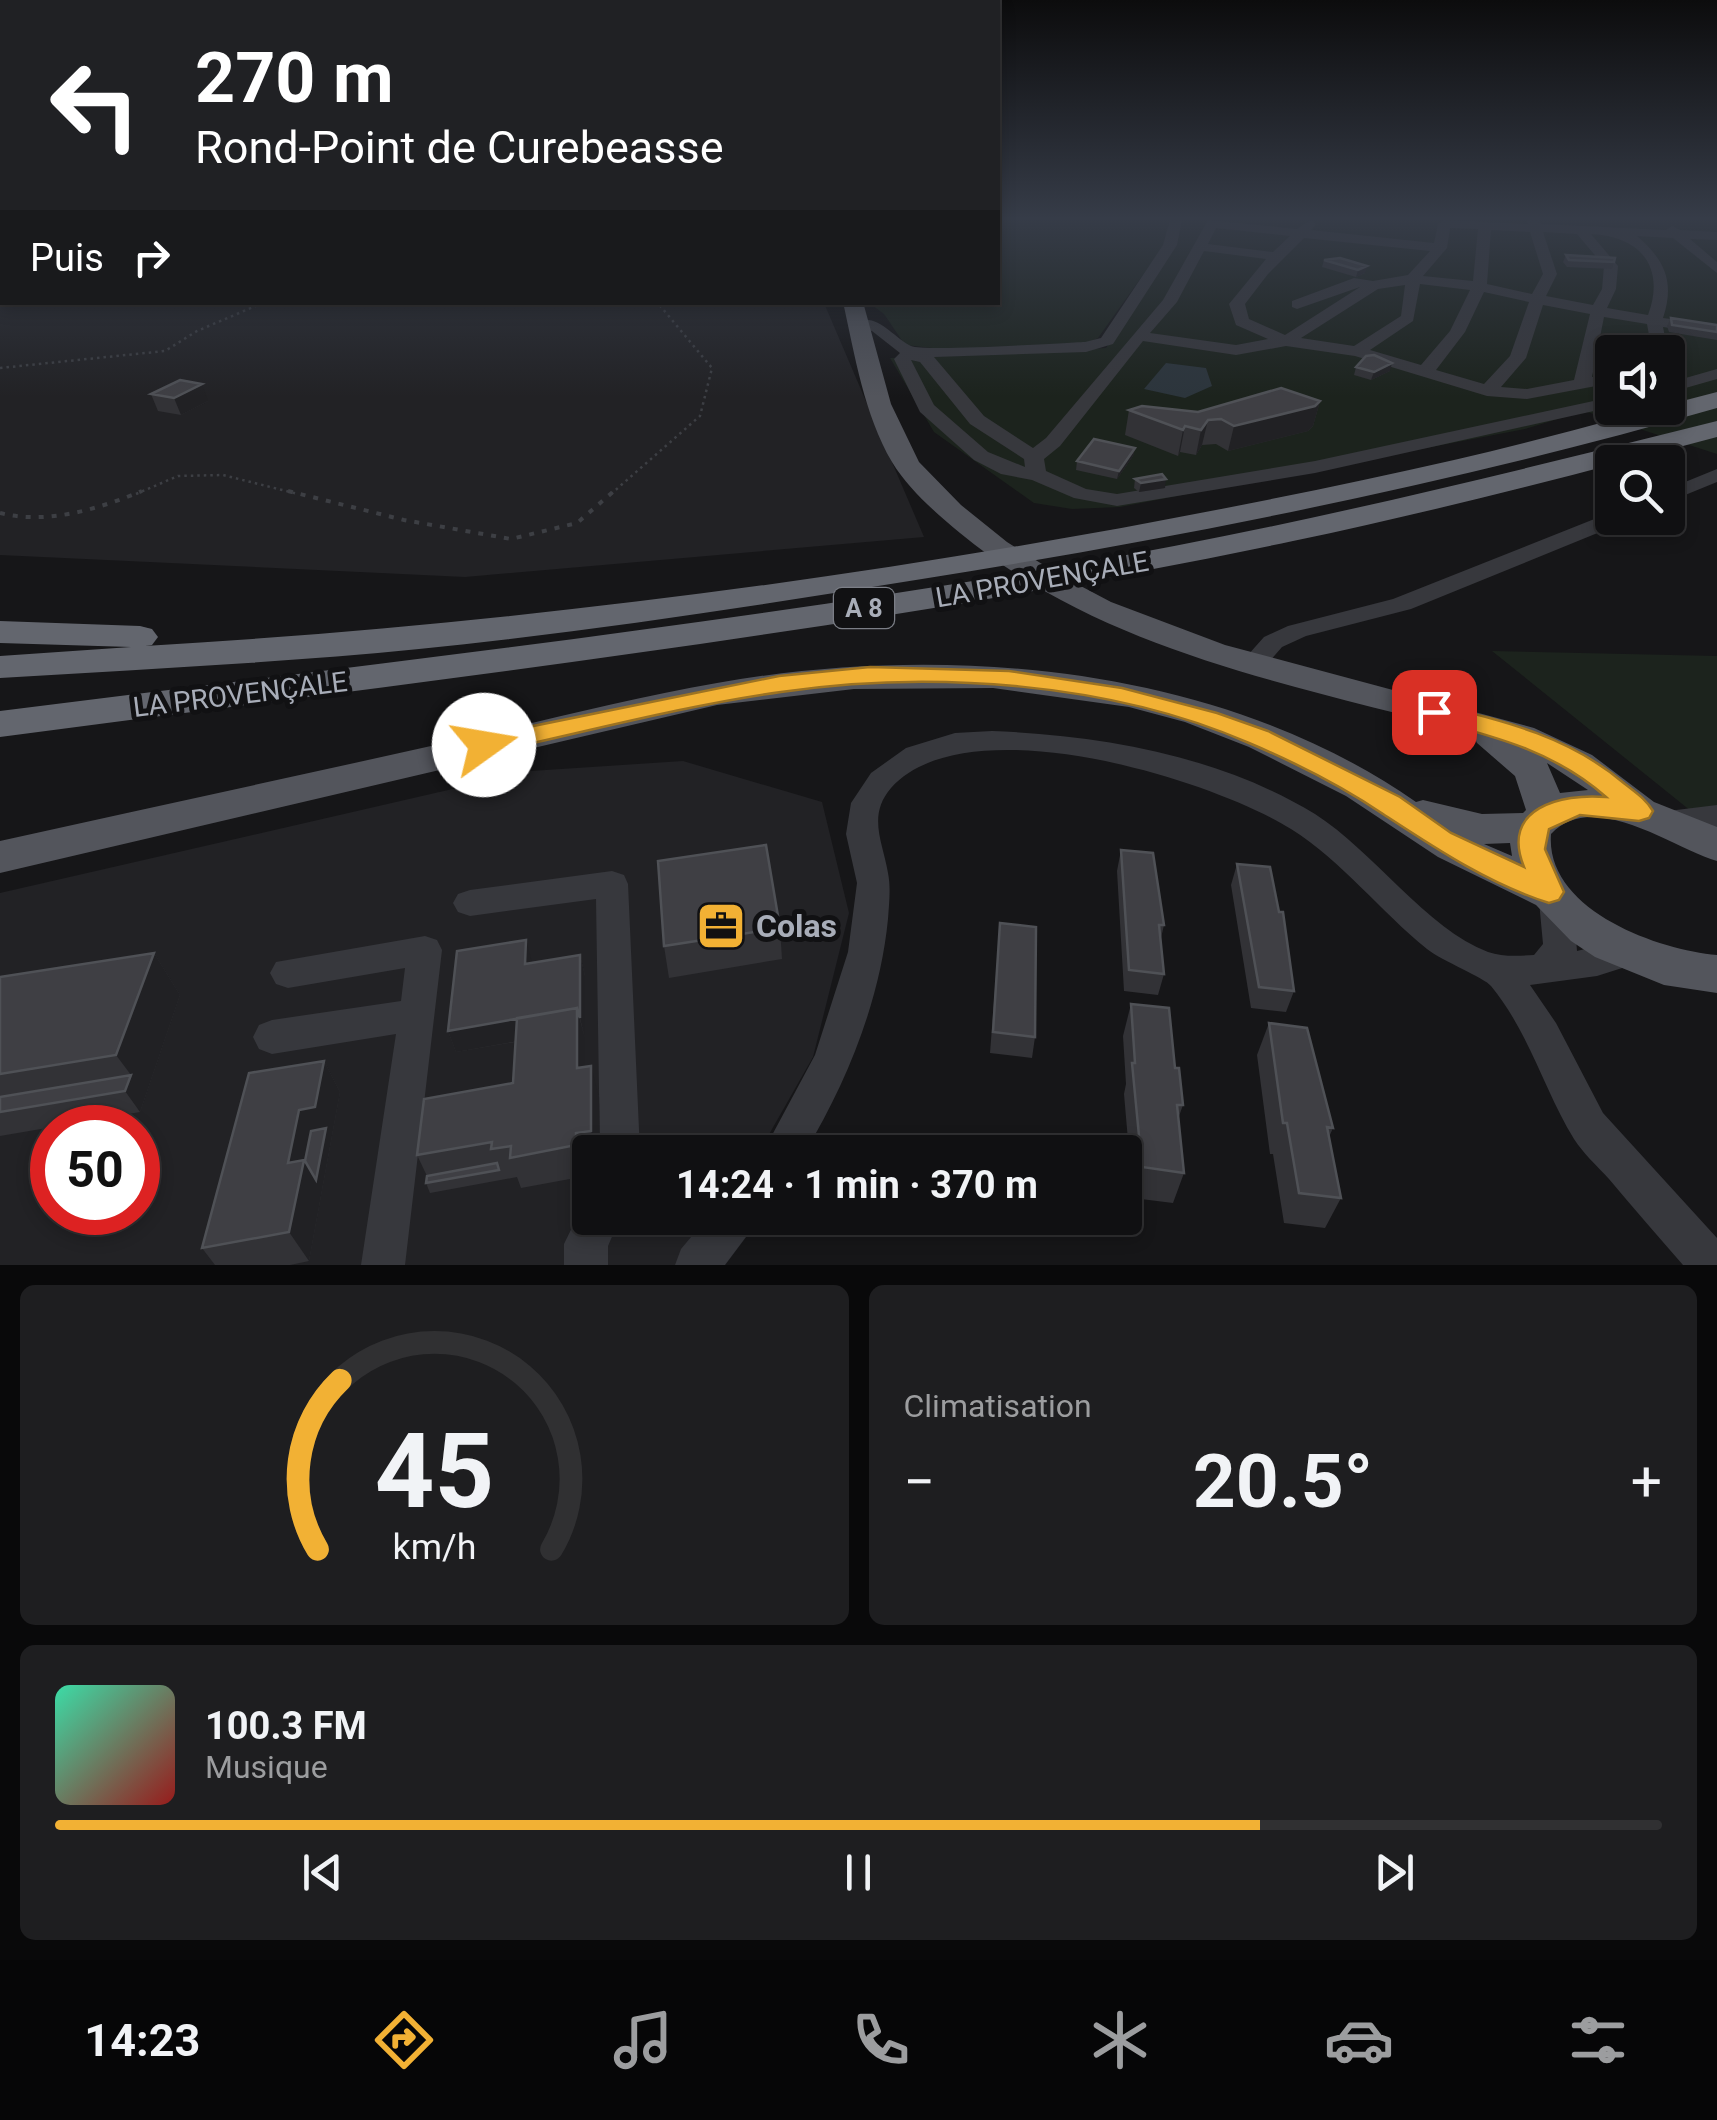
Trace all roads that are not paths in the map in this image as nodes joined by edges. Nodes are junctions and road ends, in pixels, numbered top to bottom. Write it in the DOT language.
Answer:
graph roads {
  1 [pos="1147,279"];
  2 [pos="1183,279"];
  3 [pos="1255,279"];
  4 [pos="1412,279"];
  5 [pos="1479,279"];
  6 [pos="1548,279"];
  7 [pos="1610,279"];
  8 [pos="1662,279"];
  9 [pos="1374,285"];
  10 [pos="1478,286"];
  11 [pos="1538,299"];
  12 [pos="1297,304"];
  13 [pos="1598,311"];
  14 [pos="855,314"];
  15 [pos="1654,321"];
  16 [pos="1717,330"];
  17 [pos="1657,335"];
  18 [pos="1138,336"];
  19 [pos="1286,342"];
  20 [pos="1356,351"];
  21 [pos="910,353"];
  22 [pos="1424,372"];
  23 [pos="1717,374"];
  24 [pos="1595,382"];
  25 [pos="1685,383"];
  26 [pos="1581,386"];
  27 [pos="1487,391"];
  28 [pos="1717,400"];
  29 [pos="1595,406"];
  30 [pos="1717,429"];
  31 [pos="1035,466"];
  32 [pos="1717,476"];
  33 [pos="1685,489"];
  34 [pos="1595,526"];
  35 [pos="0,632"];
  36 [pos="346,644"];
  37 [pos="1252,666"];
  38 [pos="0,667"];
  39 [pos="1469,721"];
  40 [pos="2,724"];
  41 [pos="1390,804"];
  42 [pos="1655,816"];
  43 [pos="1717,816"];
  44 [pos="1540,822"];
  45 [pos="1717,846"];
  46 [pos="0,857"];
  47 [pos="1552,896"];
  48 [pos="470,903"];
  49 [pos="1629,952"];
  50 [pos="1546,966"];
  51 [pos="1501,971"];
  52 [pos="1698,972"];
  53 [pos="288,973"];
  54 [pos="1717,995"];
  55 [pos="417,1015"];
  56 [pos="272,1037"];
  57 [pos="619,1135"];
  58 [pos="793,1135"];
  59 [pos="590,1235"];
  60 [pos="721,1235"];
  61 [pos="383,1265"];
  62 [pos="586,1265"];
  63 [pos="698,1265"];
  64 [pos="1712,1265"];
  1 -- 21 [label="street"];
  2 -- 18 [label="street"];
  3 -- 19 [label="street"];
  4 -- 9 [label="street"];
  4 -- 10 [label="street"];
  4 -- 20 [label="street"];
  5 -- 10 [label="street"];
  6 -- 11 [label="street"];
  7 -- 13 [label="street"];
  8 -- 15 [label="street"];
  9 -- 12 [label="street"];
  9 -- 19 [label="street"];
  10 -- 11 [label="street"];
  10 -- 22 [label="street"];
  11 -- 13 [label="street"];
  11 -- 27 [label="street"];
  13 -- 15 [label="street"];
  13 -- 26 [label="street"];
  14 -- 21 [label="street"];
  14 -- 37 [label="main road"];
  15 -- 16 [label="street"];
  15 -- 17 [label="street"];
  18 -- 19 [label="street"];
  18 -- 31 [label="street"];
  19 -- 20 [label="street"];
  20 -- 22 [label="street"];
  21 -- 31 [label="street"];
  21 -- 31 [label="street"];
  22 -- 27 [label="street"];
  23 -- 25 [label="street"];
  24 -- 26 [label="street"];
  26 -- 27 [label="street"];
  28 -- 36 [label="highway, LA PROVENÇALE / A 8"];
  29 -- 31 [label="street"];
  30 -- 40 [label="highway, LA PROVENÇALE / A 8"];
  32 -- 33 [label="street"];
  34 -- 37 [label="street"];
  35 -- 36 [label="highway"];
  36 -- 38 [label="highway, LA PROVENÇALE / A 8"];
  37 -- 39 [label="main road"];
  39 -- 42 [label="main road"];
  39 -- 44 [label="main road"];
  41 -- 44 [label="main road"];
  41 -- 46 [label="main road"];
  41 -- 47 [label="main road"];
  42 -- 43 [label="street"];
  42 -- 44 [label="main road"];
  42 -- 45 [label="main road"];
  44 -- 47 [label="main road"];
  47 -- 49 [label="main road"];
  47 -- 50 [label="street"];
  48 -- 57 [label="street"];
  49 -- 50 [label="street"];
  49 -- 52 [label="main road"];
  50 -- 51 [label="street"];
  51 -- 58 [label="street"];
  51 -- 64 [label="street"];
  52 -- 54 [label="street"];
  53 -- 55 [label="street"];
  55 -- 56 [label="street"];
  55 -- 61 [label="street"];
  59 -- 62 [label="street"];
  60 -- 63 [label="street"];
}
